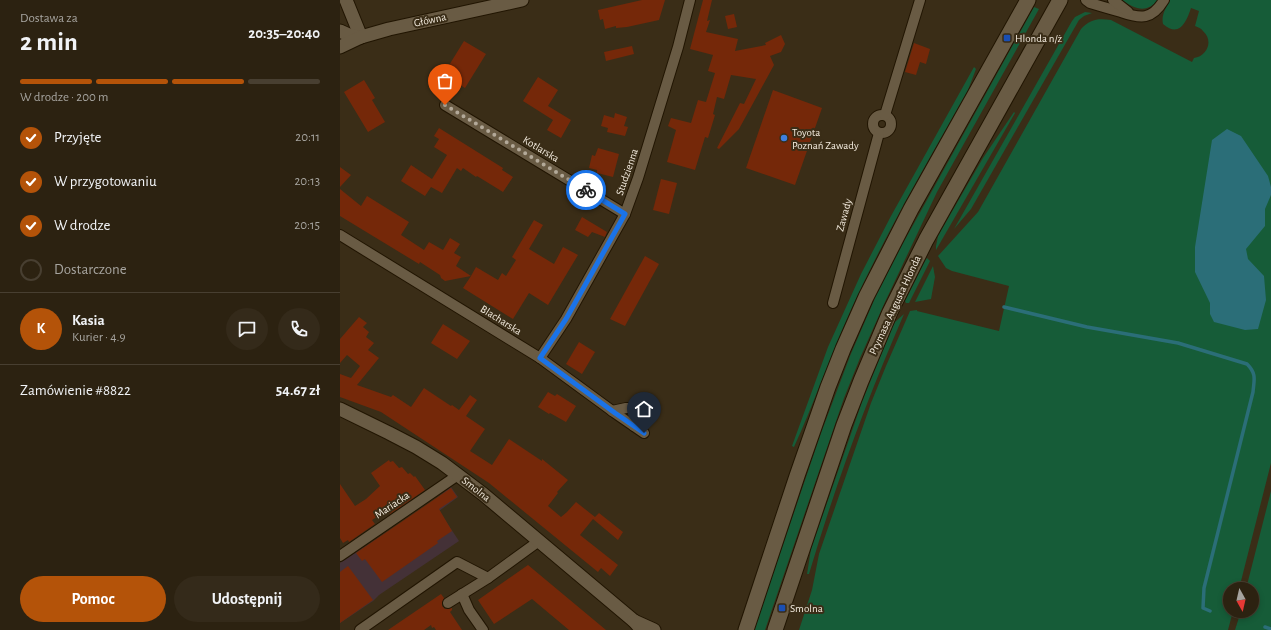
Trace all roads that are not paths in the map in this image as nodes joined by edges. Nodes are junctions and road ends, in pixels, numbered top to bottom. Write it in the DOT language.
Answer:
graph roads {
  1 [pos="346,0"];
  2 [pos="522,0"];
  3 [pos="690,0"];
  4 [pos="920,0"];
  5 [pos="1028,0"];
  6 [pos="1060,0"];
  7 [pos="1086,0"];
  8 [pos="1113,0"];
  9 [pos="1164,0"];
  10 [pos="1134,16"];
  11 [pos="340,31"];
  12 [pos="361,37"];
  13 [pos="340,47"];
  14 [pos="445,105"];
  15 [pos="625,214"];
  16 [pos="340,235"];
  17 [pos="833,303"];
  18 [pos="540,358"];
  19 [pos="340,410"];
  20 [pos="612,411"];
  21 [pos="634,426"];
  22 [pos="644,433"];
  23 [pos="458,475"];
  24 [pos="539,541"];
  25 [pos="340,556"];
  26 [pos="488,578"];
  27 [pos="462,594"];
  28 [pos="448,603"];
  29 [pos="636,627"];
  30 [pos="360,630"];
  31 [pos="483,630"];
  32 [pos="654,630"];
  33 [pos="746,630"];
  34 [pos="775,630"];
  1 -- 12 [label="street"];
  2 -- 12 [label="street, Główna"];
  3 -- 15 [label="street, Studzienna"];
  4 -- 17 [label="street, Zawady"];
  5 -- 33 [label="main road"];
  6 -- 34 [label="main road, Prymasa Augusta Hlonda"];
  7 -- 10 [label="street"];
  8 -- 10 [label="street"];
  9 -- 10 [label="street"];
  11 -- 12 [label="street"];
  12 -- 13 [label="street, Główna"];
  14 -- 15 [label="street, Kotlarska"];
  15 -- 18 [label="street, Studzienna"];
  16 -- 18 [label="street, Blacharska"];
  18 -- 20 [label="street, Blacharska"];
  19 -- 23 [label="street, Smolna"];
  20 -- 21 [label="street, Blacharska"];
  20 -- 21 [label="street"];
  21 -- 22 [label="street, Blacharska"];
  23 -- 24 [label="street, Smolna"];
  23 -- 25 [label="street, Mariacka"];
  24 -- 26 [label="street"];
  24 -- 29 [label="street, Smolna"];
  26 -- 27 [label="street"];
  26 -- 30 [label="street"];
  27 -- 28 [label="street"];
  27 -- 31 [label="street"];
  29 -- 32 [label="street, Smolna"];
}
